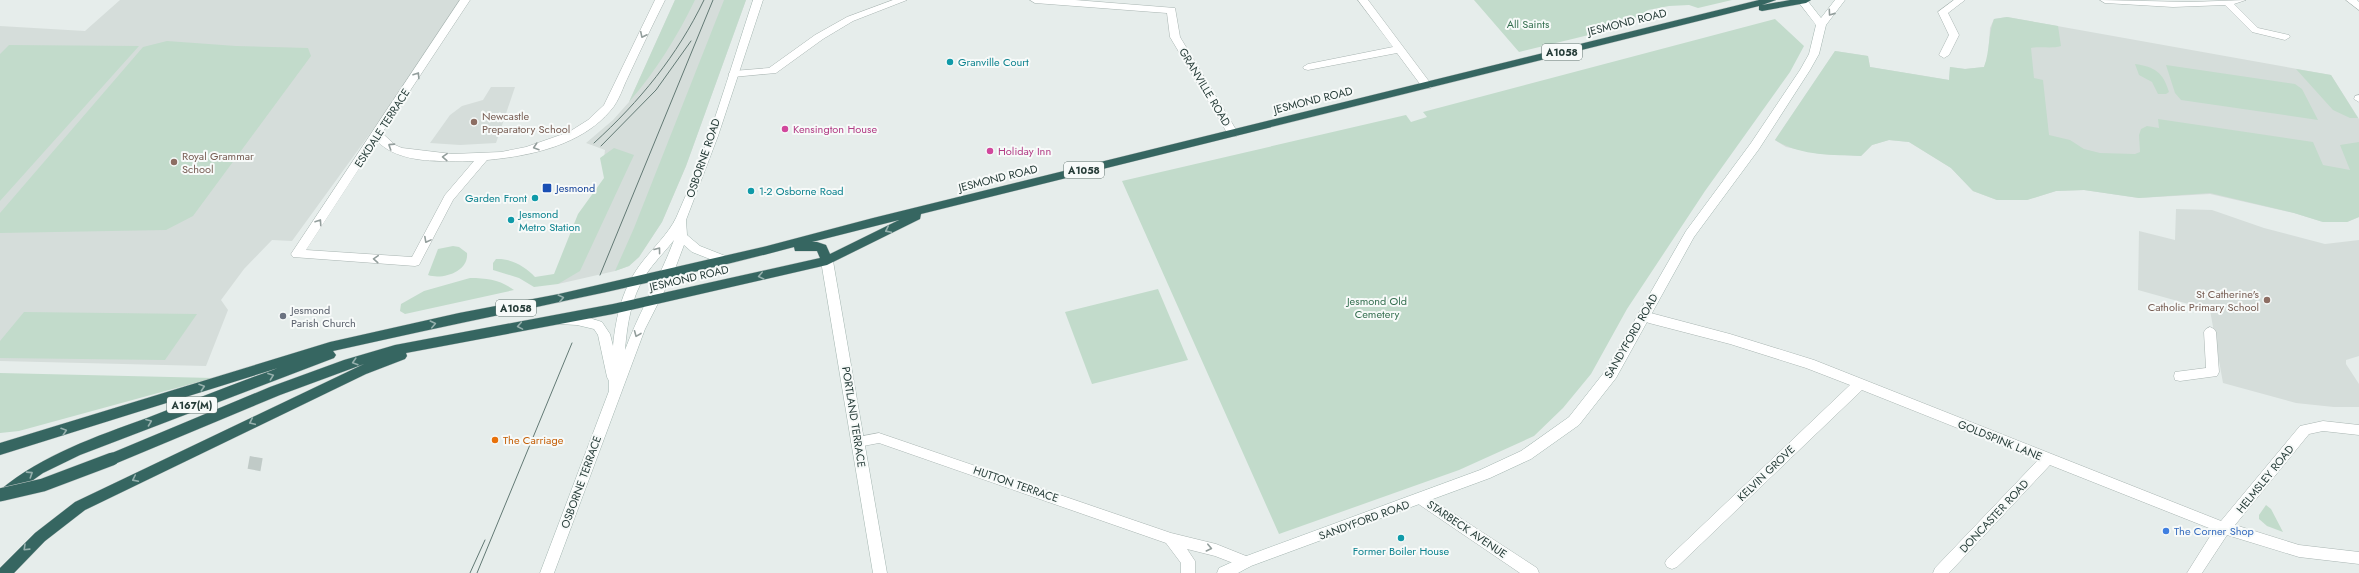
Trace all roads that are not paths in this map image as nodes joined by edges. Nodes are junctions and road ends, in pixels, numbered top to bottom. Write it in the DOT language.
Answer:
graph roads {
  1 [pos="465,0"];
  2 [pos="660,0"];
  3 [pos="758,0"];
  4 [pos="902,0"];
  5 [pos="1035,0"];
  6 [pos="1363,0"];
  7 [pos="1771,0"];
  8 [pos="1803,0"];
  9 [pos="1840,0"];
  10 [pos="1960,0"];
  11 [pos="2105,0"];
  12 [pos="2241,0"];
  13 [pos="2351,0"];
  14 [pos="2227,2"];
  15 [pos="2359,7"];
  16 [pos="1696,19"];
  17 [pos="1821,25"];
  18 [pos="2285,38"];
  19 [pos="1400,49"];
  20 [pos="1944,55"];
  21 [pos="1308,67"];
  22 [pos="733,74"];
  23 [pos="1422,79"];
  24 [pos="1233,133"];
  25 [pos="378,135"];
  26 [pos="484,157"];
  27 [pos="935,207"];
  28 [pos="681,220"];
  29 [pos="681,237"];
  30 [pos="726,260"];
  31 [pos="827,261"];
  32 [pos="666,274"];
  33 [pos="636,281"];
  34 [pos="655,299"];
  35 [pos="626,306"];
  36 [pos="1643,316"];
  37 [pos="548,321"];
  38 [pos="2210,332"];
  39 [pos="396,333"];
  40 [pos="447,339"];
  41 [pos="2180,376"];
  42 [pos="1860,384"];
  43 [pos="615,390"];
  44 [pos="2359,430"];
  45 [pos="858,442"];
  46 [pos="0,450"];
  47 [pos="2047,459"];
  48 [pos="0,495"];
  49 [pos="0,499"];
  50 [pos="1422,499"];
  51 [pos="2224,528"];
  52 [pos="1172,539"];
  53 [pos="2359,558"];
  54 [pos="1246,562"];
  55 [pos="1672,563"];
  56 [pos="5,573"];
  57 [pos="547,573"];
  58 [pos="880,573"];
  59 [pos="1188,573"];
  60 [pos="1224,573"];
  61 [pos="1532,573"];
  62 [pos="1940,573"];
  63 [pos="2194,573"];
  25 -- 1 [label="street, ESKDALE TERRACE, one-way"];
  2 -- 26 [label="street, one-way"];
  3 -- 22 [label="street, OSBORNE ROAD"];
  4 -- 22 [label="street"];
  5 -- 24 [label="street, GRANVILLE ROAD"];
  6 -- 19 [label="street"];
  7 -- 16 [label="highway, JESMOND ROAD / A1058"];
  8 -- 16 [label="highway, JESMOND ROAD / A1058"];
  8 -- 17 [label="street"];
  9 -- 17 [label="street, SANDYFORD ROAD, one-way"];
  10 -- 20 [label="street"];
  11 -- 14 [label="street"];
  12 -- 14 [label="street"];
  13 -- 15 [label="street"];
  14 -- 18 [label="street"];
  16 -- 23 [label="highway, JESMOND ROAD / A1058"];
  17 -- 36 [label="street, SANDYFORD ROAD"];
  19 -- 21 [label="street"];
  19 -- 23 [label="street"];
  22 -- 28 [label="street, OSBORNE ROAD"];
  23 -- 24 [label="highway, JESMOND ROAD / A1058"];
  24 -- 27 [label="highway, JESMOND ROAD / A1058"];
  26 -- 25 [label="street, one-way"];
  26 -- 25 [label="street, ESKDALE TERRACE, one-way"];
  27 -- 30 [label="highway, JESMOND ROAD / A1058"];
  27 -- 31 [label="highway, JESMOND ROAD / A1058, one-way"];
  28 -- 29 [label="street"];
  33 -- 28 [label="street, OSBORNE ROAD, one-way"];
  29 -- 30 [label="street"];
  29 -- 32 [label="street, OSBORNE TERRACE"];
  30 -- 31 [label="highway, A1058"];
  30 -- 32 [label="highway, JESMOND ROAD / A1058"];
  31 -- 34 [label="highway, JESMOND ROAD / A1058, one-way"];
  31 -- 45 [label="street, PORTLAND TERRACE"];
  32 -- 33 [label="highway, JESMOND ROAD / A1058"];
  32 -- 34 [label="street, OSBORNE TERRACE"];
  33 -- 35 [label="street, OSBORNE ROAD"];
  39 -- 33 [label="highway, A1058, one-way"];
  34 -- 35 [label="highway, JESMOND ROAD / A1058"];
  34 -- 43 [label="street, OSBORNE TERRACE, one-way"];
  35 -- 37 [label="highway, A1058"];
  35 -- 43 [label="street, OSBORNE TERRACE"];
  36 -- 42 [label="street, GOLDSPINK LANE"];
  36 -- 50 [label="street, SANDYFORD ROAD"];
  37 -- 40 [label="highway, A1058, one-way"];
  37 -- 43 [label="street"];
  38 -- 41 [label="street"];
  46 -- 39 [label="highway, A167(M), one-way"];
  49 -- 39 [label="highway, A167(M), one-way"];
  40 -- 48 [label="highway, A167(M), one-way, bridge"];
  40 -- 56 [label="highway, one-way"];
  42 -- 47 [label="street, GOLDSPINK LANE"];
  42 -- 55 [label="street, KELVIN GROVE"];
  43 -- 57 [label="street, OSBORNE TERRACE"];
  44 -- 51 [label="street, HELMSLEY ROAD"];
  45 -- 52 [label="street, HUTTON TERRACE"];
  45 -- 58 [label="street, PORTLAND TERRACE"];
  47 -- 51 [label="street, GOLDSPINK LANE"];
  47 -- 62 [label="street, DONCASTER ROAD"];
  50 -- 54 [label="street, SANDYFORD ROAD"];
  50 -- 61 [label="street, STARBECK AVENUE"];
  51 -- 53 [label="street, GOLDSPINK LANE"];
  51 -- 63 [label="street, HELMSLEY ROAD"];
  52 -- 54 [label="street, HUTTON TERRACE, one-way"];
  52 -- 59 [label="street"];
  54 -- 60 [label="street, SANDYFORD ROAD"];
}
